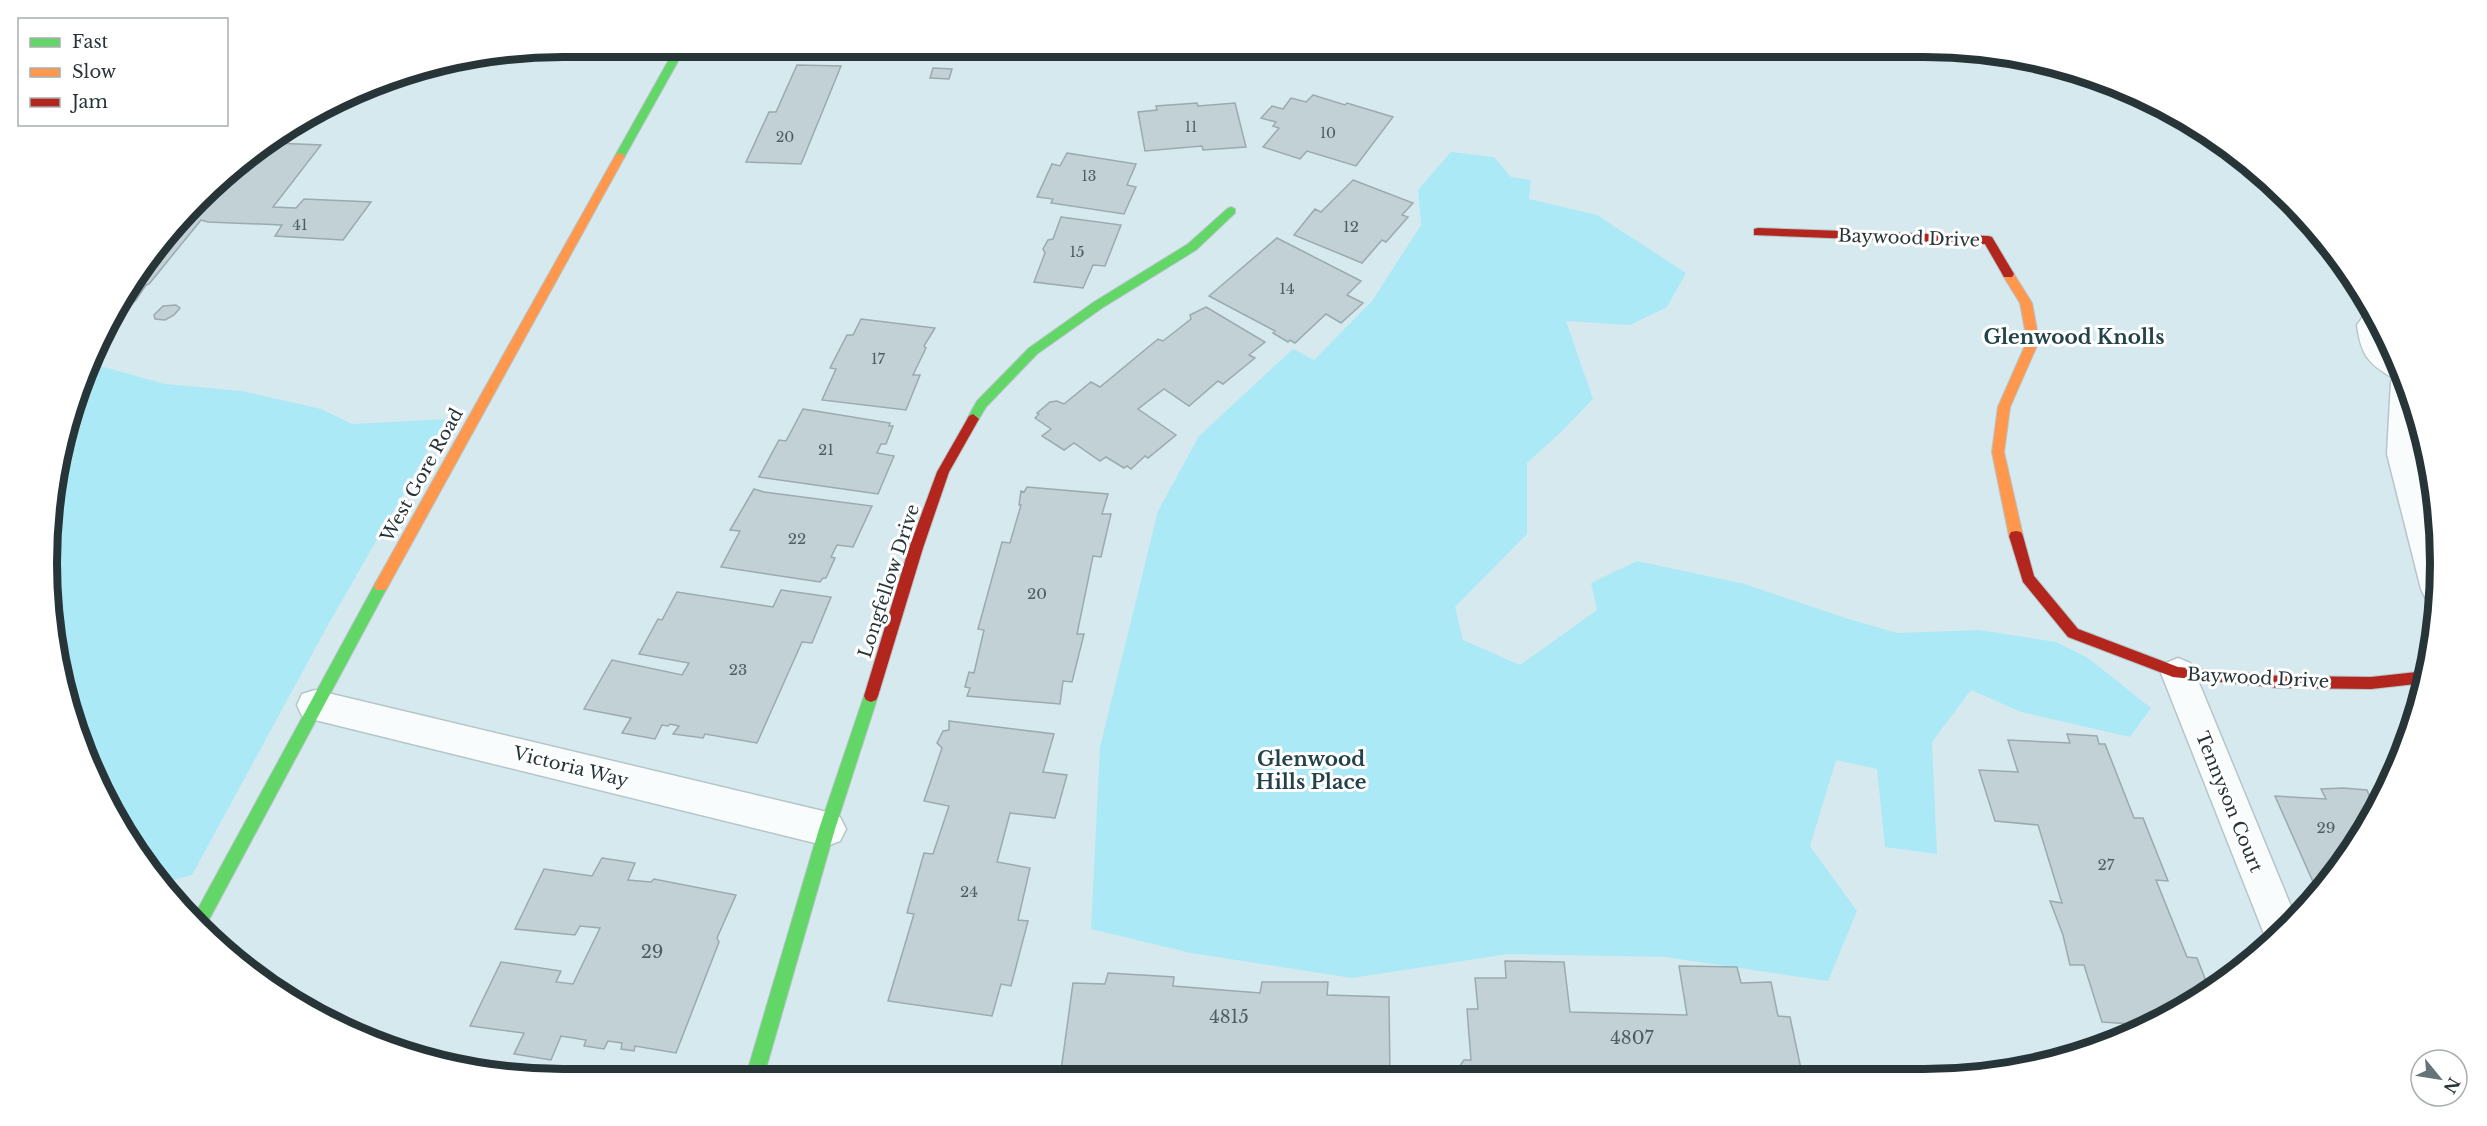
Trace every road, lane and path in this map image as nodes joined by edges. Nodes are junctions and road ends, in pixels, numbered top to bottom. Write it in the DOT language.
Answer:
graph roads {
  1 [pos="675,57"];
  2 [pos="1231,211"];
  3 [pos="1758,232"];
  4 [pos="2371,327"];
  5 [pos="2386,357"];
  6 [pos="2405,406"];
  7 [pos="2430,558"];
  8 [pos="2178,674"];
  9 [pos="2416,678"];
  10 [pos="315,705"];
  11 [pos="827,830"];
  12 [pos="202,918"];
  13 [pos="2279,924"];
  14 [pos="757,1069"];
  1 -- 10 [label="street, West Gore Road"];
  2 -- 11 [label="street, Longfellow Drive"];
  3 -- 8 [label="street, Baywood Drive"];
  4 -- 5 [label="street"];
  6 -- 7 [label="street"];
  8 -- 9 [label="street, Baywood Drive"];
  8 -- 13 [label="street, Tennyson Court"];
  10 -- 11 [label="street, Victoria Way"];
  10 -- 12 [label="street, West Gore Road"];
  11 -- 14 [label="street, Longfellow Drive"];
}
